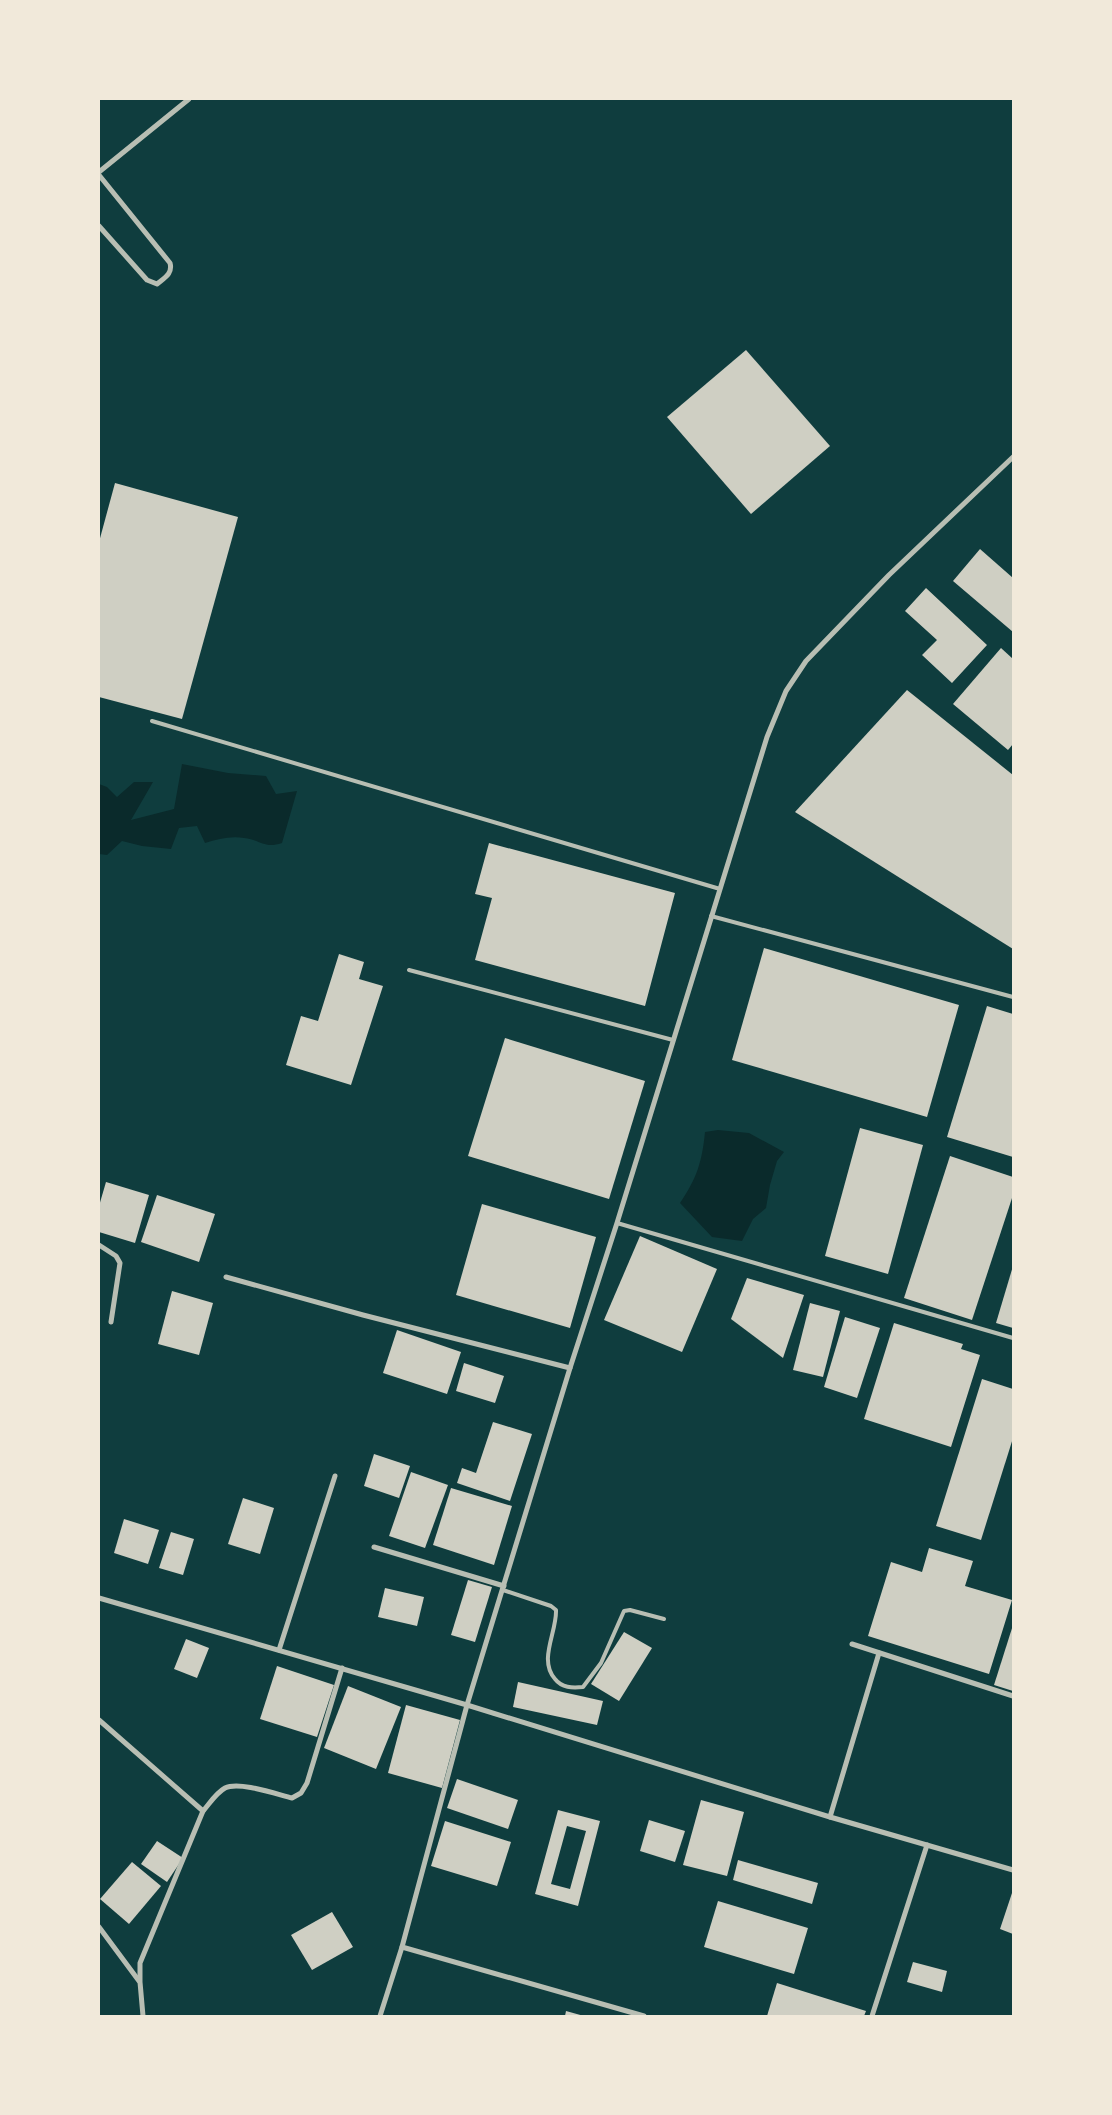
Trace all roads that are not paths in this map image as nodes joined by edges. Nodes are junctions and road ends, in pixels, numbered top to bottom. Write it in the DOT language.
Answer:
graph roads {
  1 [pos="189,99"];
  2 [pos="99,174"];
  3 [pos="99,226"];
  4 [pos="1013,457"];
  5 [pos="152,720"];
  6 [pos="720,889"];
  7 [pos="711,916"];
  8 [pos="409,970"];
  9 [pos="1013,997"];
  10 [pos="673,1040"];
  11 [pos="617,1223"];
  12 [pos="99,1245"];
  13 [pos="226,1277"];
  14 [pos="111,1322"];
  15 [pos="1013,1338"];
  16 [pos="570,1368"];
  17 [pos="335,1476"];
  18 [pos="374,1547"];
  19 [pos="503,1588"];
  20 [pos="99,1598"];
  21 [pos="664,1619"];
  22 [pos="852,1644"];
  23 [pos="279,1650"];
  24 [pos="879,1653"];
  25 [pos="342,1668"];
  26 [pos="1013,1696"];
  27 [pos="468,1705"];
  28 [pos="99,1720"];
  29 [pos="203,1811"];
  30 [pos="830,1817"];
  31 [pos="927,1845"];
  32 [pos="1013,1870"];
  33 [pos="99,1927"];
  34 [pos="402,1947"];
  35 [pos="140,1982"];
  36 [pos="143,2016"];
  37 [pos="380,2016"];
  38 [pos="644,2016"];
  39 [pos="872,2016"];
  1 -- 2 [label="street"];
  2 -- 3 [label="street"];
  4 -- 6 [label="street"];
  5 -- 6 [label="lane"];
  6 -- 7 [label="street"];
  7 -- 9 [label="lane"];
  7 -- 10 [label="street"];
  8 -- 10 [label="lane"];
  10 -- 11 [label="street"];
  11 -- 15 [label="lane"];
  11 -- 16 [label="street"];
  12 -- 14 [label="street"];
  13 -- 16 [label="street"];
  16 -- 19 [label="street"];
  17 -- 23 [label="street"];
  18 -- 19 [label="street"];
  19 -- 21 [label="lane"];
  19 -- 27 [label="street"];
  20 -- 23 [label="street"];
  22 -- 24 [label="street"];
  23 -- 25 [label="street"];
  24 -- 26 [label="street"];
  24 -- 30 [label="street"];
  25 -- 27 [label="street"];
  25 -- 29 [label="street"];
  27 -- 30 [label="street"];
  27 -- 34 [label="street"];
  28 -- 29 [label="street"];
  29 -- 35 [label="street"];
  30 -- 31 [label="street"];
  31 -- 32 [label="street"];
  31 -- 39 [label="street"];
  33 -- 35 [label="street"];
  34 -- 37 [label="street"];
  34 -- 38 [label="street"];
  35 -- 36 [label="street"];
}
